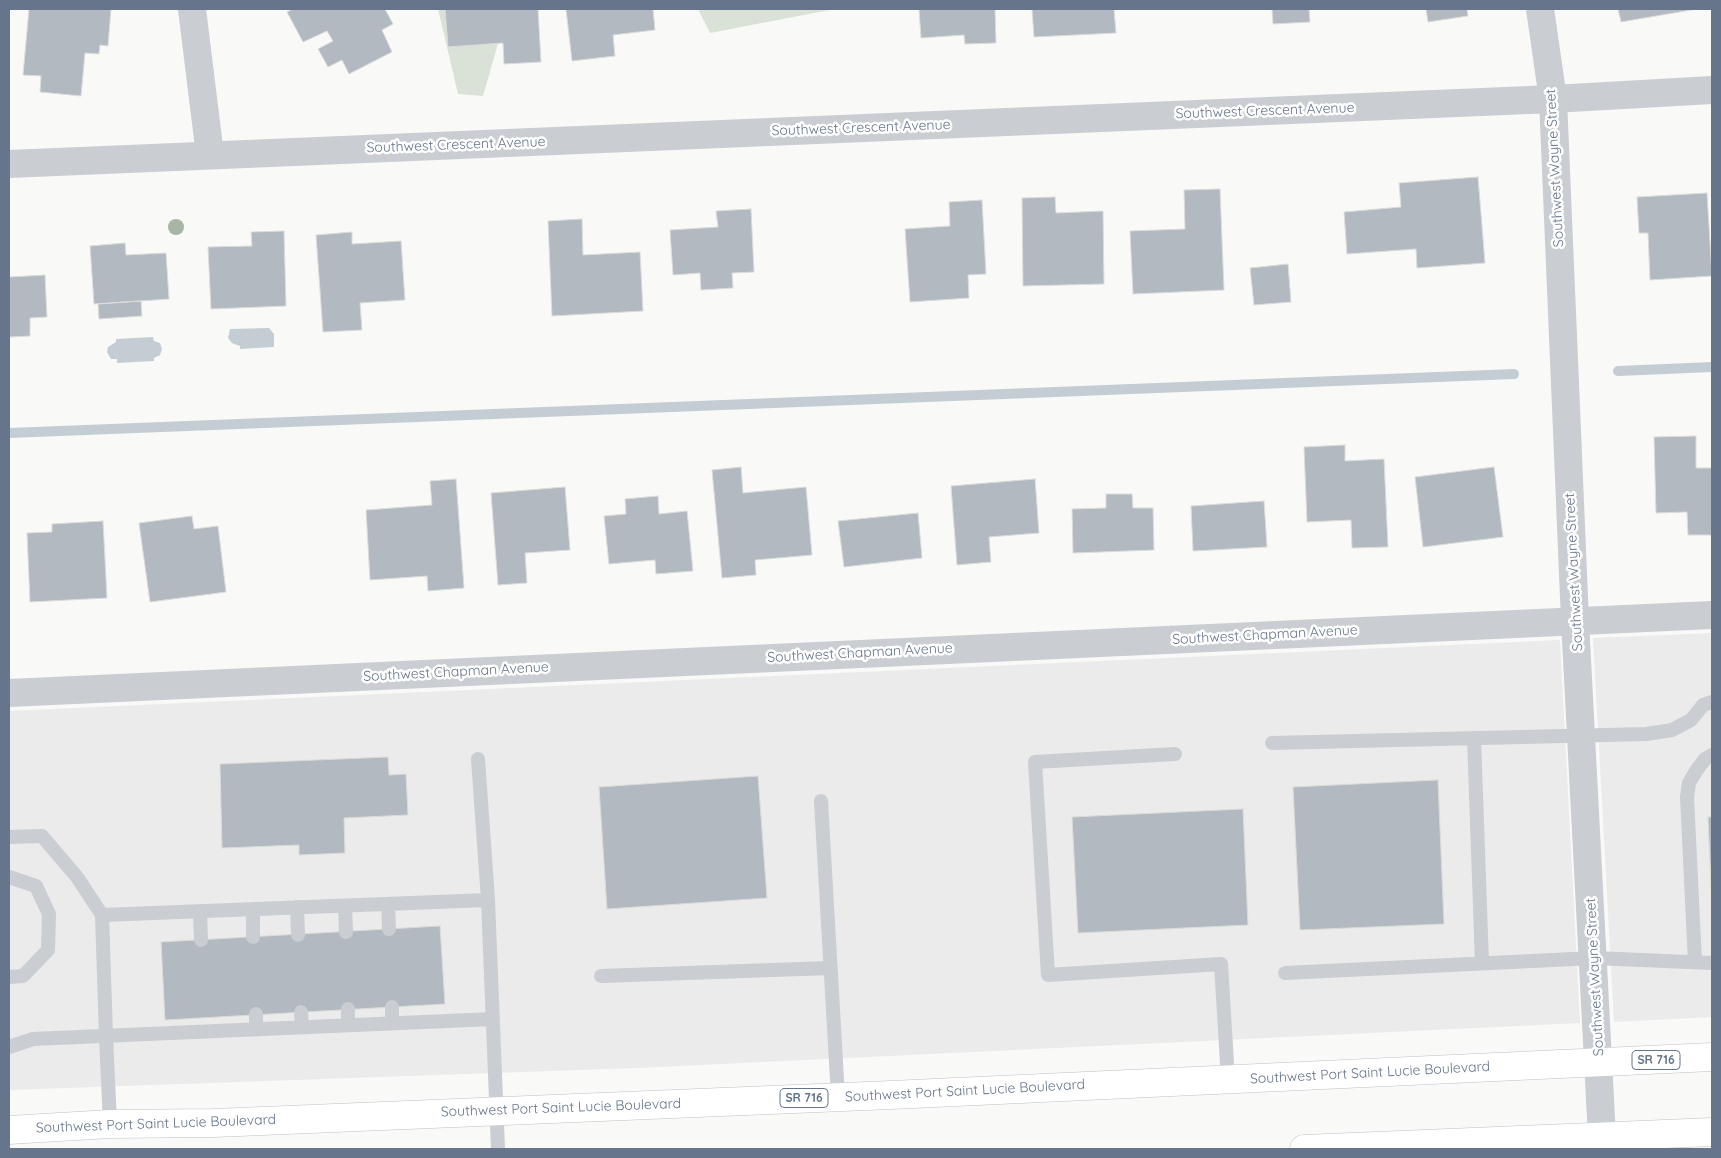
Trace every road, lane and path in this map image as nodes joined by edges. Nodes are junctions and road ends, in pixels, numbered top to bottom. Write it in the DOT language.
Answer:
graph roads {
  1 [pos="192,9"];
  2 [pos="1540,9"];
  3 [pos="1712,90"];
  4 [pos="1553,99"];
  5 [pos="210,155"];
  6 [pos="9,164"];
  7 [pos="1712,615"];
  8 [pos="1575,620"];
  9 [pos="9,693"];
  10 [pos="1712,702"];
  11 [pos="1582,736"];
  12 [pos="1474,738"];
  13 [pos="1272,743"];
  14 [pos="1175,754"];
  15 [pos="1712,755"];
  16 [pos="478,758"];
  17 [pos="821,801"];
  18 [pos="9,836"];
  19 [pos="9,877"];
  20 [pos="488,900"];
  21 [pos="388,904"];
  22 [pos="345,906"];
  23 [pos="297,907"];
  24 [pos="253,909"];
  25 [pos="200,912"];
  26 [pos="102,915"];
  27 [pos="389,929"];
  28 [pos="346,932"];
  29 [pos="298,934"];
  30 [pos="253,937"];
  31 [pos="201,940"];
  32 [pos="1594,958"];
  33 [pos="1695,962"];
  34 [pos="1482,963"];
  35 [pos="1712,963"];
  36 [pos="830,968"];
  37 [pos="1284,973"];
  38 [pos="601,976"];
  39 [pos="9,977"];
  40 [pos="392,1007"];
  41 [pos="348,1009"];
  42 [pos="301,1012"];
  43 [pos="256,1014"];
  44 [pos="203,1017"];
  45 [pos="493,1019"];
  46 [pos="392,1023"];
  47 [pos="348,1025"];
  48 [pos="302,1028"];
  49 [pos="256,1029"];
  50 [pos="204,1032"];
  51 [pos="106,1036"];
  52 [pos="9,1047"];
  53 [pos="1712,1057"];
  54 [pos="1600,1062"];
  55 [pos="1228,1080"];
  56 [pos="838,1097"];
  57 [pos="497,1111"];
  58 [pos="110,1124"];
  59 [pos="9,1130"];
  60 [pos="1712,1132"];
  61 [pos="1603,1143"];
  62 [pos="498,1149"];
  63 [pos="1304,1149"];
  1 -- 5 [label="street"];
  2 -- 4 [label="street, Southwest Wayne Street"];
  3 -- 4 [label="street, Southwest Crescent Avenue"];
  4 -- 5 [label="street, Southwest Crescent Avenue"];
  4 -- 8 [label="street, Southwest Wayne Street"];
  5 -- 6 [label="street, Southwest Crescent Avenue"];
  7 -- 8 [label="street, Southwest Chapman Avenue"];
  8 -- 9 [label="street, Southwest Chapman Avenue"];
  8 -- 11 [label="street, Southwest Wayne Street"];
  10 -- 11 [label="lane"];
  11 -- 12 [label="lane"];
  11 -- 32 [label="street, Southwest Wayne Street"];
  12 -- 13 [label="lane"];
  12 -- 34 [label="lane"];
  14 -- 55 [label="lane"];
  15 -- 33 [label="lane"];
  16 -- 20 [label="lane"];
  17 -- 36 [label="lane"];
  18 -- 26 [label="lane"];
  19 -- 39 [label="lane"];
  20 -- 21 [label="lane"];
  20 -- 45 [label="lane"];
  21 -- 22 [label="lane"];
  21 -- 27 [label="lane"];
  22 -- 23 [label="lane"];
  22 -- 28 [label="lane"];
  23 -- 24 [label="lane"];
  23 -- 29 [label="lane"];
  24 -- 25 [label="lane"];
  24 -- 30 [label="lane"];
  25 -- 26 [label="lane"];
  25 -- 31 [label="lane"];
  26 -- 51 [label="lane"];
  32 -- 33 [label="lane"];
  32 -- 34 [label="lane"];
  32 -- 54 [label="street, Southwest Wayne Street"];
  33 -- 35 [label="lane"];
  34 -- 37 [label="lane"];
  36 -- 38 [label="lane"];
  36 -- 56 [label="lane"];
  40 -- 46 [label="lane"];
  41 -- 47 [label="lane"];
  42 -- 48 [label="lane"];
  43 -- 49 [label="lane"];
  44 -- 50 [label="lane"];
  45 -- 46 [label="lane"];
  45 -- 57 [label="lane"];
  46 -- 47 [label="lane"];
  47 -- 48 [label="lane"];
  48 -- 49 [label="lane"];
  49 -- 50 [label="lane"];
  50 -- 51 [label="lane"];
  51 -- 52 [label="lane"];
  51 -- 58 [label="lane"];
  53 -- 54 [label="main road, Southwest Port Saint Lucie Boulevard / SR 716"];
  54 -- 55 [label="main road, Southwest Port Saint Lucie Boulevard / SR 716"];
  54 -- 61 [label="street, Southwest Wayne Street"];
  55 -- 56 [label="main road, Southwest Port Saint Lucie Boulevard / SR 716"];
  56 -- 57 [label="main road, Southwest Port Saint Lucie Boulevard / SR 716"];
  57 -- 58 [label="main road, Southwest Port Saint Lucie Boulevard / SR 716"];
  57 -- 62 [label="lane"];
  58 -- 59 [label="main road, Southwest Port Saint Lucie Boulevard / SR 716"];
  60 -- 61 [label="main road"];
  61 -- 63 [label="main road"];
}
